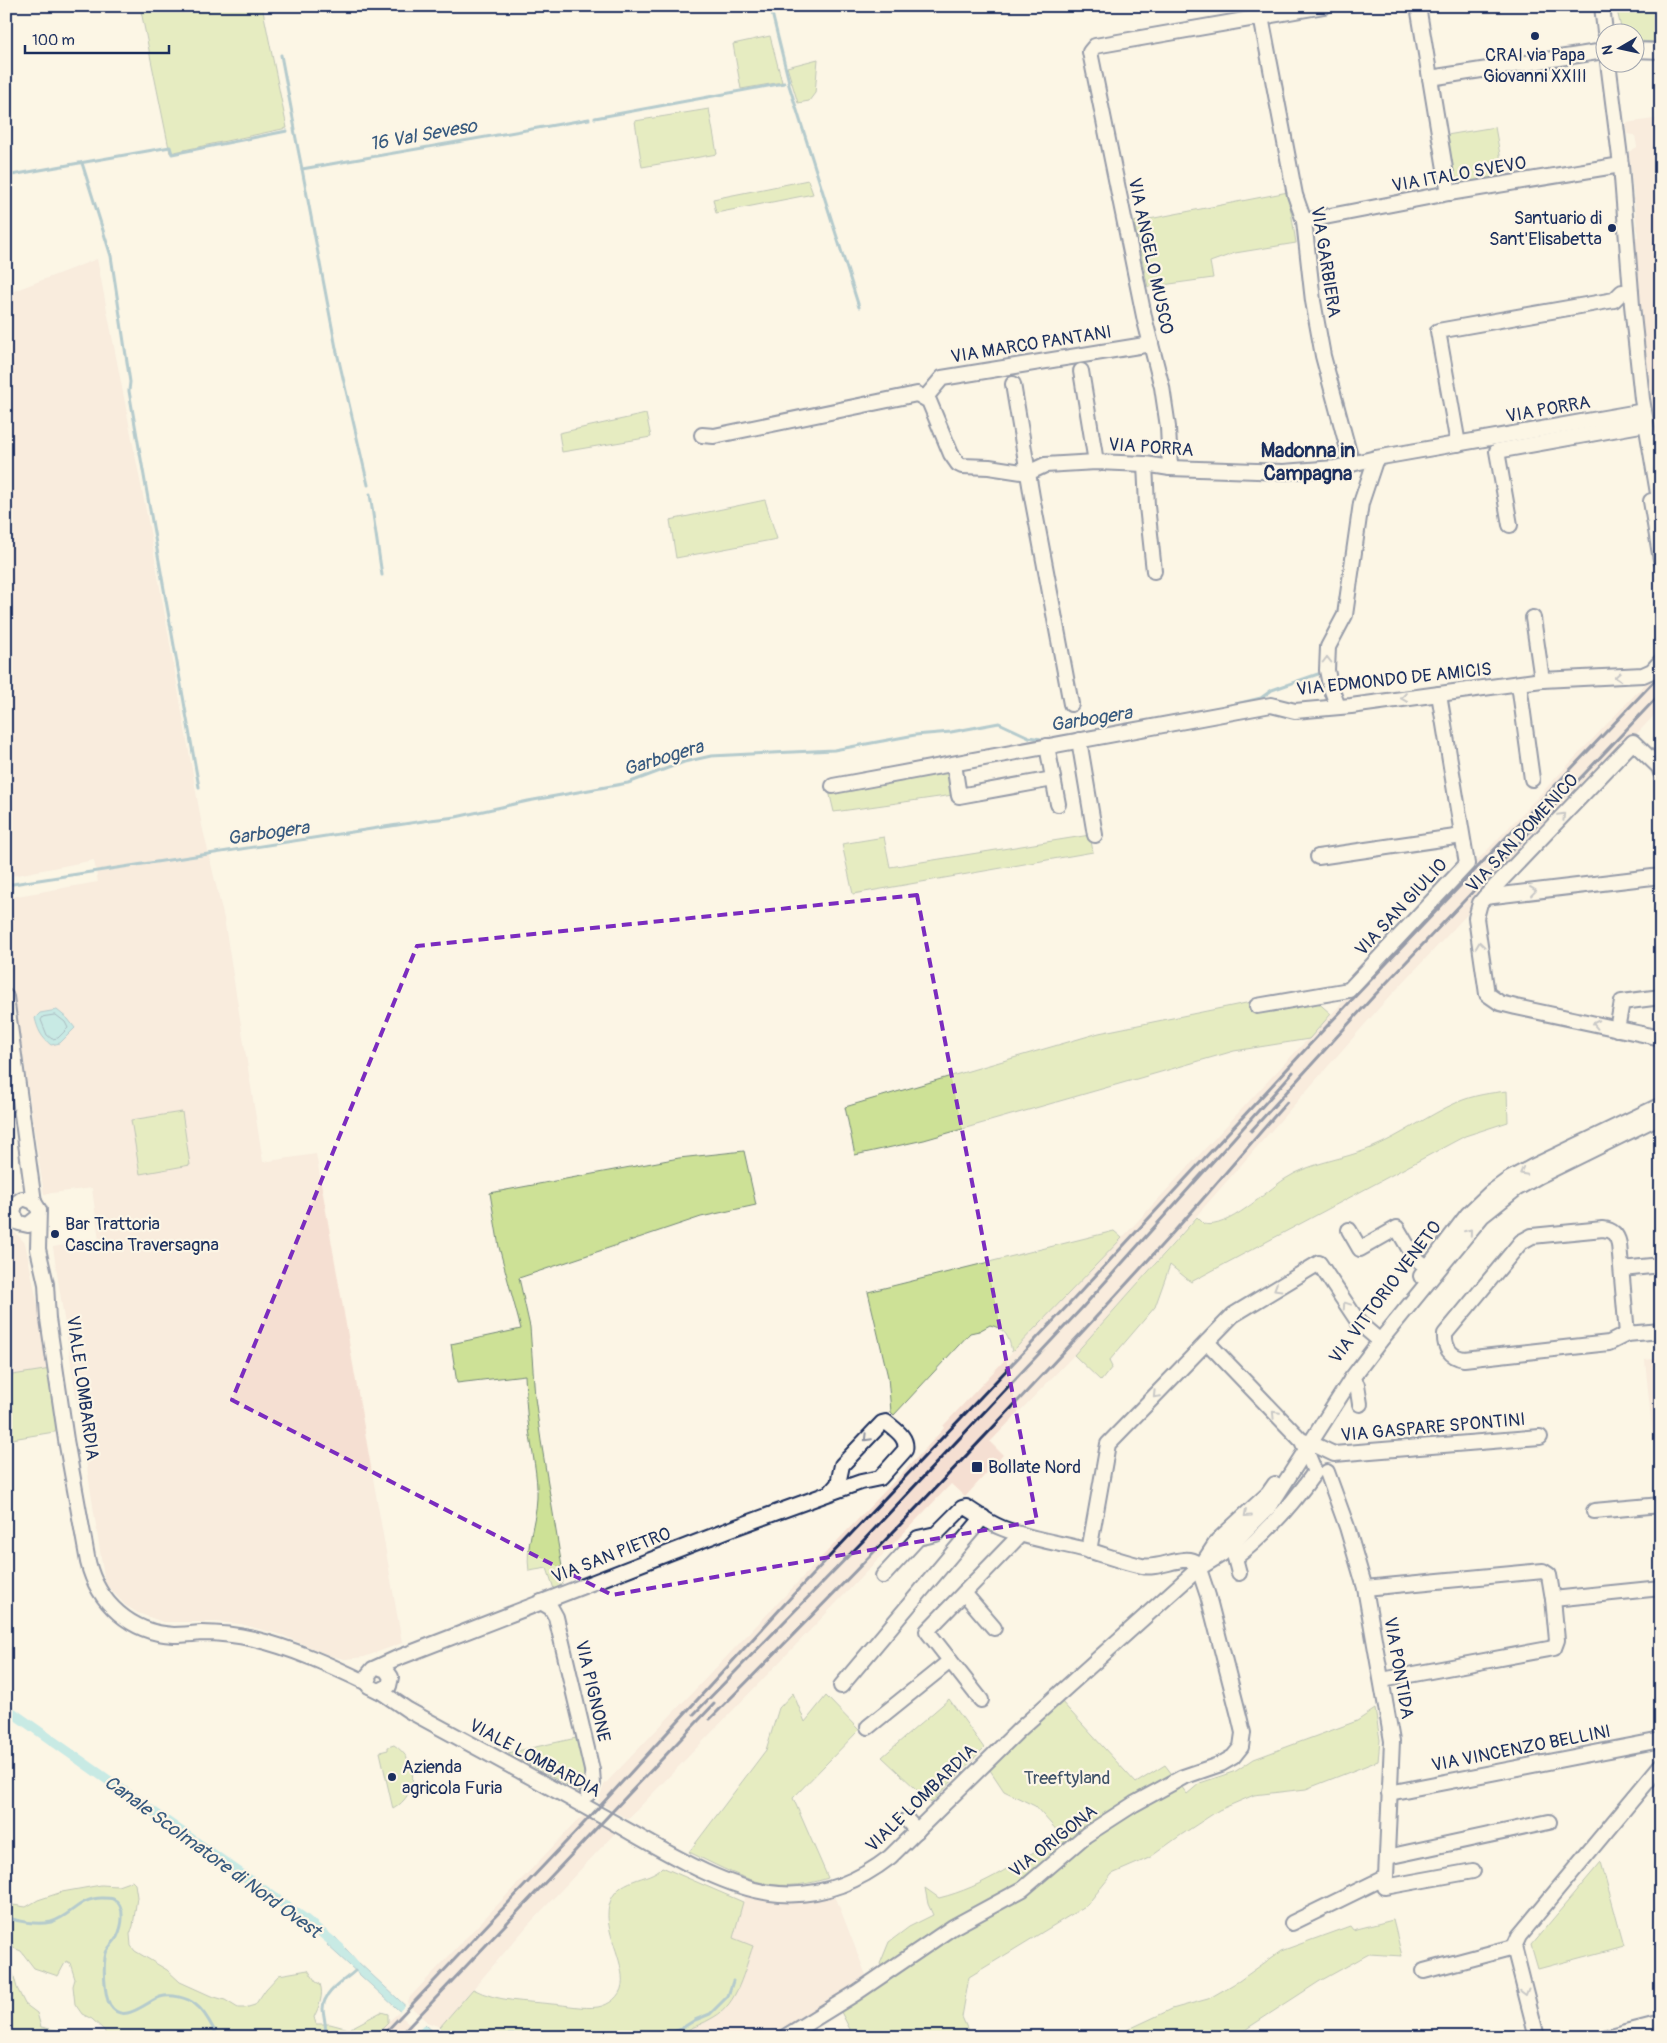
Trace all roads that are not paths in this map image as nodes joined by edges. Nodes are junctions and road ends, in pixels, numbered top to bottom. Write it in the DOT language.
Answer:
graph roads {
  1 [pos="1324,6"];
  2 [pos="1418,6"];
  3 [pos="1602,6"];
  4 [pos="1260,11"];
  5 [pos="1604,22"];
  6 [pos="1644,50"];
  7 [pos="1661,51"];
  8 [pos="1594,52"];
  9 [pos="1609,72"];
  10 [pos="1430,78"];
  11 [pos="1621,165"];
  12 [pos="1450,194"];
  13 [pos="1304,221"];
  14 [pos="1630,272"];
  15 [pos="1632,299"];
  16 [pos="1612,300"];
  17 [pos="1151,344"];
  18 [pos="1081,371"];
  19 [pos="1013,384"];
  20 [pos="926,397"];
  21 [pos="1645,418"];
  22 [pos="702,435"];
  23 [pos="1648,440"];
  24 [pos="1458,444"];
  25 [pos="1376,458"];
  26 [pos="1096,462"];
  27 [pos="1145,464"];
  28 [pos="1352,464"];
  29 [pos="1170,468"];
  30 [pos="1028,474"];
  31 [pos="1661,511"];
  32 [pos="1510,525"];
  33 [pos="1661,560"];
  34 [pos="1154,571"];
  35 [pos="1533,618"];
  36 [pos="1661,661"];
  37 [pos="1542,680"];
  38 [pos="1519,684"];
  39 [pos="1439,694"];
  40 [pos="1071,704"];
  41 [pos="1338,707"];
  42 [pos="1079,740"];
  43 [pos="1047,746"];
  44 [pos="954,764"];
  45 [pos="1661,773"];
  46 [pos="1053,780"];
  47 [pos="1532,780"];
  48 [pos="834,786"];
  49 [pos="1058,804"];
  50 [pos="1095,835"];
  51 [pos="1462,836"];
  52 [pos="1318,857"];
  53 [pos="1661,876"];
  54 [pos="1485,897"];
  55 [pos="6,997"];
  56 [pos="1661,997"];
  57 [pos="1257,1006"];
  58 [pos="1618,1029"];
  59 [pos="1661,1038"];
  60 [pos="1661,1105"];
  61 [pos="1661,1116"];
  62 [pos="29,1175"];
  63 [pos="34,1202"];
  64 [pos="14,1203"];
  65 [pos="38,1217"];
  66 [pos="14,1220"];
  67 [pos="1349,1230"];
  68 [pos="38,1249"];
  69 [pos="1661,1265"];
  70 [pos="1622,1269"];
  71 [pos="1431,1271"];
  72 [pos="1661,1332"];
  73 [pos="1627,1334"];
  74 [pos="1377,1338"];
  75 [pos="1206,1342"];
  76 [pos="1351,1379"];
  77 [pos="1360,1404"];
  78 [pos="1540,1437"];
  79 [pos="1306,1445"];
  80 [pos="1327,1472"];
  81 [pos="830,1492"];
  82 [pos="1661,1505"];
  83 [pos="1594,1511"];
  84 [pos="983,1517"];
  85 [pos="1020,1535"];
  86 [pos="1089,1551"];
  87 [pos="1199,1568"];
  88 [pos="1239,1573"];
  89 [pos="882,1576"];
  90 [pos="1365,1588"];
  91 [pos="1661,1588"];
  92 [pos="964,1593"];
  93 [pos="1552,1599"];
  94 [pos="541,1602"];
  95 [pos="994,1628"];
  96 [pos="406,1654"];
  97 [pos="950,1661"];
  98 [pos="330,1666"];
  99 [pos="375,1668"];
  100 [pos="1382,1680"];
  101 [pos="367,1683"];
  102 [pos="387,1683"];
  103 [pos="841,1686"];
  104 [pos="981,1700"];
  105 [pos="868,1727"];
  106 [pos="1661,1740"];
  107 [pos="1661,1765"];
  108 [pos="1389,1793"];
  109 [pos="588,1794"];
  110 [pos="907,1820"];
  111 [pos="1549,1822"];
  112 [pos="917,1831"];
  113 [pos="1387,1857"];
  114 [pos="1473,1871"];
  115 [pos="1385,1882"];
  116 [pos="1292,1923"];
  117 [pos="1514,1947"];
  118 [pos="1424,1971"];
  119 [pos="1661,2023"];
  120 [pos="785,2037"];
  121 [pos="1537,2037"];
  122 [pos="1607,2037"];
  1 -- 4 [label="street"];
  2 -- 10 [label="street"];
  3 -- 5 [label="street"];
  4 -- 13 [label="street, VIA GARBIERA"];
  4 -- 17 [label="street, VIA ANGELO MUSCO"];
  6 -- 7 [label="street"];
  8 -- 10 [label="street"];
  9 -- 11 [label="street"];
  10 -- 12 [label="street"];
  11 -- 12 [label="street, VIA ITALO SVEVO"];
  11 -- 14 [label="street"];
  12 -- 13 [label="street, VIA ITALO SVEVO"];
  13 -- 28 [label="street, VIA GARBIERA"];
  14 -- 15 [label="street"];
  14 -- 16 [label="street"];
  15 -- 16 [label="street"];
  15 -- 21 [label="street"];
  16 -- 24 [label="street"];
  17 -- 20 [label="street, VIA MARCO PANTANI"];
  17 -- 29 [label="street, VIA ANGELO MUSCO"];
  18 -- 26 [label="street"];
  19 -- 30 [label="street"];
  20 -- 22 [label="street"];
  20 -- 30 [label="street"];
  21 -- 23 [label="street"];
  21 -- 24 [label="street, VIA PORRA"];
  21 -- 32 [label="street"];
  23 -- 31 [label="street"];
  23 -- 33 [label="street"];
  24 -- 25 [label="street, VIA PORRA"];
  25 -- 28 [label="street, VIA PORRA"];
  41 -- 25 [label="street, one-way"];
  26 -- 27 [label="street, VIA PORRA"];
  26 -- 30 [label="street, VIA PORRA"];
  27 -- 29 [label="street, VIA PORRA"];
  27 -- 34 [label="street"];
  28 -- 29 [label="street, VIA PORRA"];
  30 -- 40 [label="street"];
  35 -- 37 [label="street"];
  36 -- 37 [label="street, VIA EDMONDO DE AMICIS, one-way"];
  37 -- 38 [label="street, VIA EDMONDO DE AMICIS"];
  38 -- 39 [label="street, VIA EDMONDO DE AMICIS"];
  38 -- 47 [label="street"];
  39 -- 41 [label="street, VIA EDMONDO DE AMICIS, one-way"];
  39 -- 51 [label="street, VIA SAN GIULIO"];
  41 -- 42 [label="street, VIA EDMONDO DE AMICIS"];
  42 -- 43 [label="street, VIA EDMONDO DE AMICIS"];
  42 -- 50 [label="street"];
  43 -- 44 [label="street, VIA EDMONDO DE AMICIS"];
  43 -- 46 [label="street"];
  44 -- 46 [label="street"];
  44 -- 48 [label="street, VIA EDMONDO DE AMICIS"];
  54 -- 45 [label="street, VIA SAN DOMENICO, one-way"];
  46 -- 49 [label="street"];
  51 -- 52 [label="street"];
  51 -- 57 [label="street, VIA SAN GIULIO"];
  54 -- 53 [label="street, one-way"];
  58 -- 54 [label="street, VIA SAN DOMENICO, one-way"];
  55 -- 62 [label="street"];
  56 -- 58 [label="street"];
  58 -- 59 [label="street"];
  60 -- 71 [label="street, VIA VITTORIO VENETO, one-way"];
  71 -- 61 [label="street, VIA VITTORIO VENETO, one-way"];
  62 -- 63 [label="street"];
  62 -- 64 [label="street"];
  63 -- 64 [label="street"];
  63 -- 65 [label="street"];
  64 -- 66 [label="street"];
  65 -- 66 [label="street"];
  65 -- 68 [label="street, VIALE LOMBARDIA"];
  66 -- 68 [label="street, VIALE LOMBARDIA"];
  67 -- 71 [label="street"];
  68 -- 98 [label="street, VIALE LOMBARDIA"];
  69 -- 70 [label="street"];
  70 -- 73 [label="street"];
  70 -- 73 [label="street"];
  71 -- 74 [label="street, VIA VITTORIO VENETO"];
  72 -- 73 [label="street"];
  74 -- 75 [label="street, one-way"];
  74 -- 76 [label="street, VIA VITTORIO VENETO"];
  74 -- 79 [label="street, VIA VITTORIO VENETO"];
  79 -- 75 [label="street, one-way"];
  75 -- 86 [label="street, one-way"];
  76 -- 77 [label="street"];
  76 -- 79 [label="street, VIA VITTORIO VENETO"];
  78 -- 79 [label="street, VIA GASPARE SPONTINI"];
  79 -- 87 [label="street, VIA VITTORIO VENETO"];
  79 -- 88 [label="street"];
  80 -- 90 [label="street, VIA PONTIDA"];
  81 -- 81 [label="street, VIA SAN PIETRO, one-way"];
  81 -- 94 [label="street, VIA SAN PIETRO"];
  82 -- 83 [label="street"];
  84 -- 85 [label="street"];
  84 -- 89 [label="street"];
  84 -- 103 [label="street"];
  85 -- 86 [label="street"];
  85 -- 92 [label="street"];
  86 -- 87 [label="street"];
  87 -- 112 [label="street, VIALE LOMBARDIA"];
  87 -- 120 [label="street, VIA ORIGONA"];
  90 -- 93 [label="street"];
  90 -- 100 [label="street, VIA PONTIDA"];
  91 -- 93 [label="street"];
  92 -- 95 [label="street"];
  92 -- 97 [label="street"];
  93 -- 100 [label="street"];
  94 -- 96 [label="street, VIA SAN PIETRO"];
  94 -- 109 [label="street, VIA PIGNONE"];
  96 -- 99 [label="street, VIA SAN PIETRO"];
  96 -- 102 [label="street"];
  97 -- 104 [label="street"];
  97 -- 105 [label="street"];
  98 -- 99 [label="street, VIALE LOMBARDIA"];
  98 -- 101 [label="street, VIALE LOMBARDIA"];
  99 -- 101 [label="street"];
  99 -- 102 [label="street"];
  100 -- 108 [label="street, VIA PONTIDA"];
  101 -- 102 [label="street"];
  102 -- 112 [label="street, VIALE LOMBARDIA"];
  106 -- 108 [label="street, VIA VINCENZO BELLINI"];
  107 -- 117 [label="street"];
  108 -- 113 [label="street, VIA PONTIDA"];
  110 -- 112 [label="street"];
  111 -- 113 [label="street"];
  113 -- 115 [label="street, VIA PONTIDA"];
  114 -- 115 [label="street"];
  115 -- 116 [label="street"];
  117 -- 118 [label="street"];
  117 -- 121 [label="street, one-way"];
  119 -- 122 [label="street"];
}
